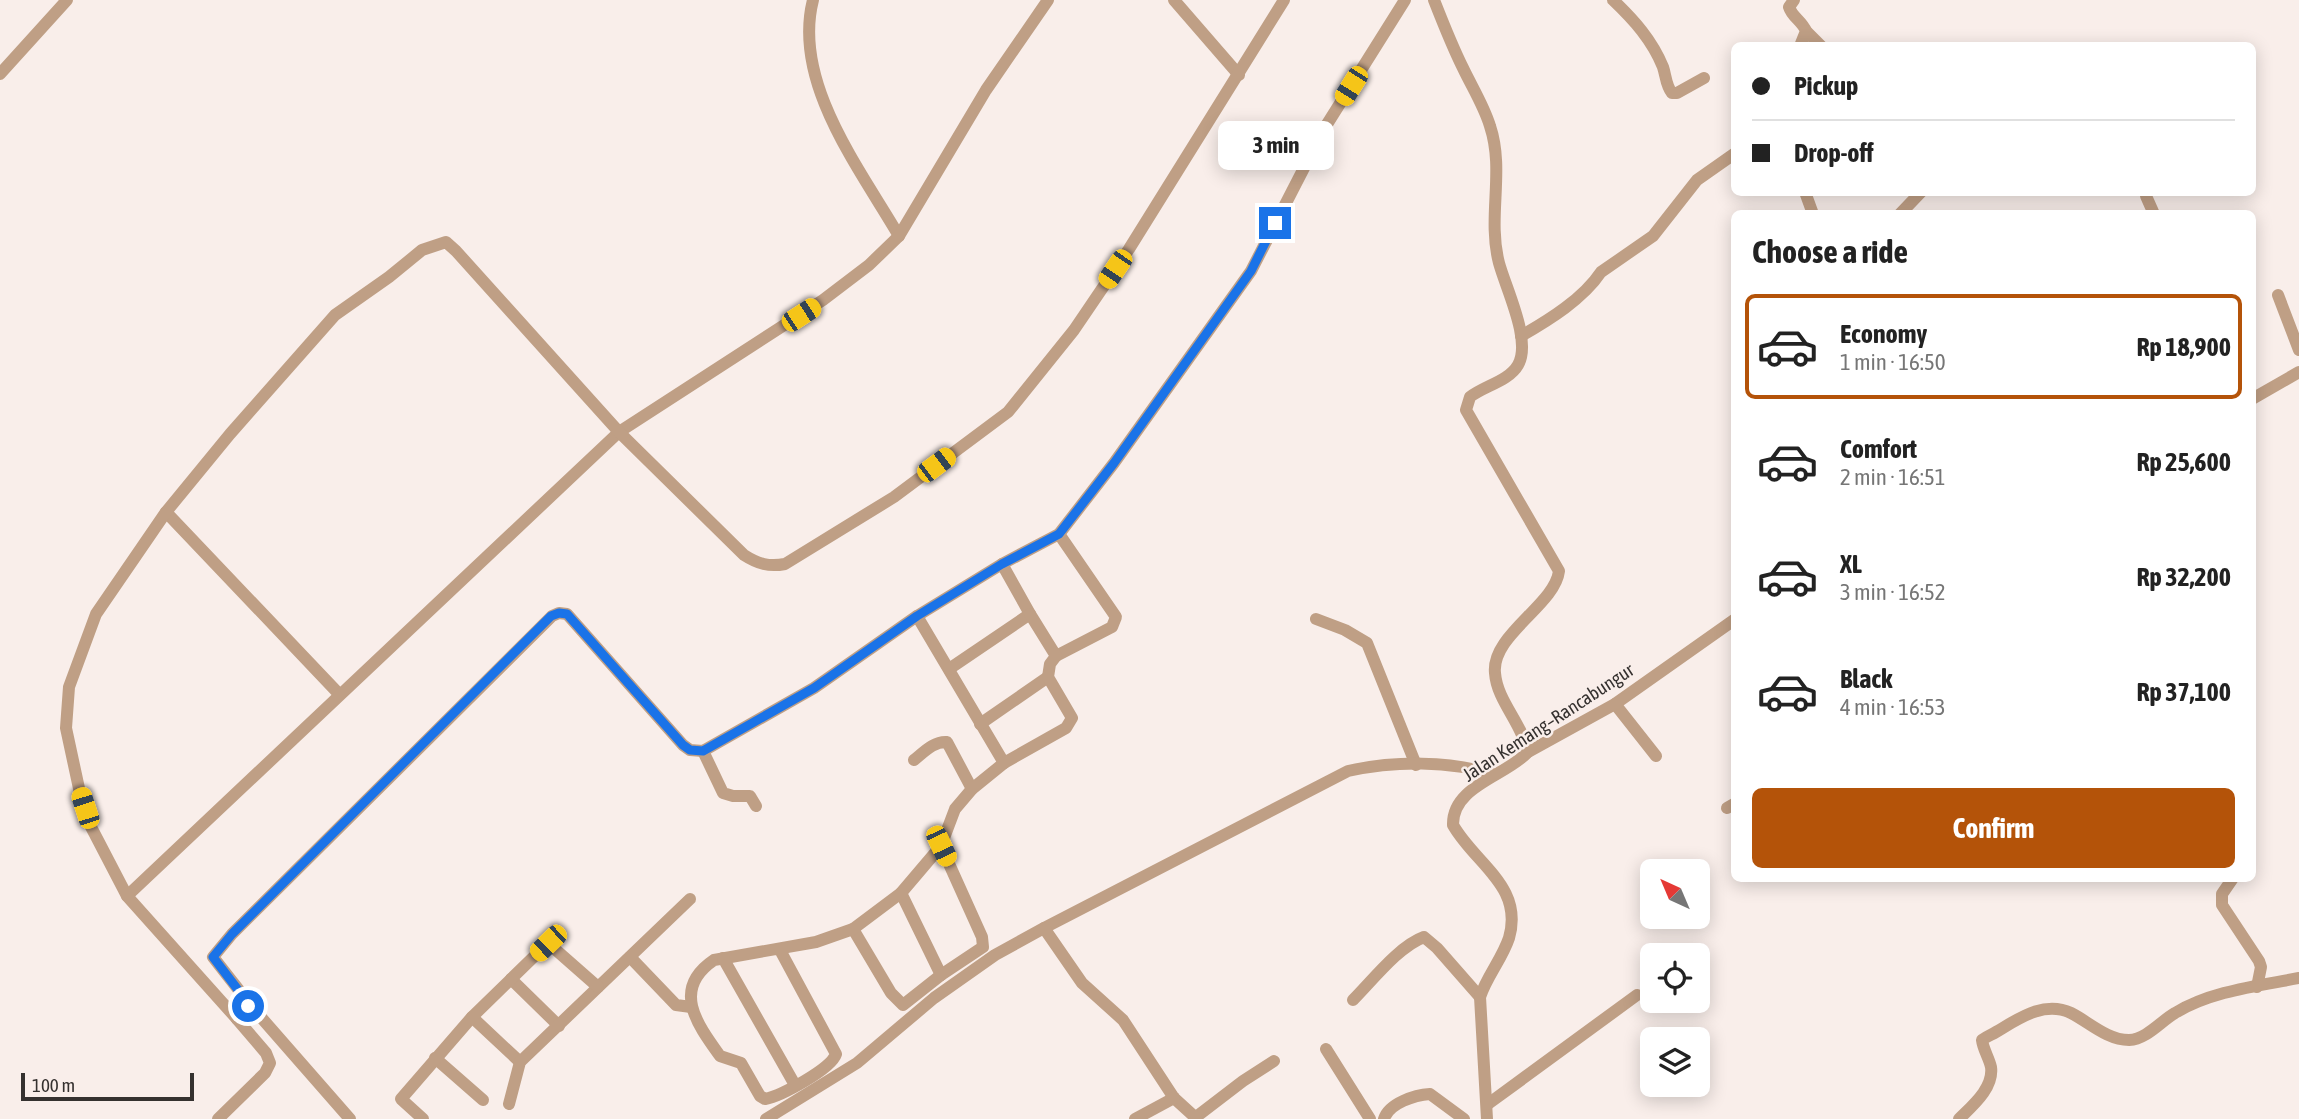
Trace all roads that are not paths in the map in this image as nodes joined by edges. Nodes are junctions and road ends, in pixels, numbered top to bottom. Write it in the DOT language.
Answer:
graph roads {
  1 [pos="67,0"];
  2 [pos="813,0"];
  3 [pos="1048,0"];
  4 [pos="1174,0"];
  5 [pos="1284,0"];
  6 [pos="1405,0"];
  7 [pos="1434,0"];
  8 [pos="1613,0"];
  9 [pos="1794,0"];
  10 [pos="1806,31"];
  11 [pos="1802,42"];
  12 [pos="1817,42"];
  13 [pos="0,74"];
  14 [pos="1239,75"];
  15 [pos="1704,78"];
  16 [pos="1731,156"];
  17 [pos="1917,196"];
  18 [pos="2146,196"];
  19 [pos="1904,210"];
  20 [pos="2152,210"];
  21 [pos="899,236"];
  22 [pos="2278,295"];
  23 [pos="1521,336"];
  24 [pos="2299,349"];
  25 [pos="2299,372"];
  26 [pos="2256,396"];
  27 [pos="619,432"];
  28 [pos="166,512"];
  29 [pos="1059,534"];
  30 [pos="1002,564"];
  31 [pos="1030,614"];
  32 [pos="917,616"];
  33 [pos="1315,619"];
  34 [pos="1731,622"];
  35 [pos="1056,656"];
  36 [pos="950,669"];
  37 [pos="1048,677"];
  38 [pos="339,694"];
  39 [pos="1615,704"];
  40 [pos="980,724"];
  41 [pos="703,751"];
  42 [pos="1528,752"];
  43 [pos="1656,756"];
  44 [pos="914,760"];
  45 [pos="1004,762"];
  46 [pos="1416,765"];
  47 [pos="1494,775"];
  48 [pos="972,789"];
  49 [pos="756,806"];
  50 [pos="941,846"];
  51 [pos="2230,882"];
  52 [pos="901,893"];
  53 [pos="127,896"];
  54 [pos="690,899"];
  55 [pos="1044,928"];
  56 [pos="853,929"];
  57 [pos="780,950"];
  58 [pos="213,957"];
  59 [pos="630,957"];
  60 [pos="723,958"];
  61 [pos="941,975"];
  62 [pos="2299,978"];
  63 [pos="199,979"];
  64 [pos="511,979"];
  65 [pos="598,987"];
  66 [pos="2258,987"];
  67 [pos="1637,995"];
  68 [pos="1480,998"];
  69 [pos="1353,1000"];
  70 [pos="691,1007"];
  71 [pos="472,1017"];
  72 [pos="237,1019"];
  73 [pos="559,1026"];
  74 [pos="1326,1049"];
  75 [pos="435,1058"];
  76 [pos="1274,1061"];
  77 [pos="520,1062"];
  78 [pos="795,1085"];
  79 [pos="1174,1098"];
  80 [pos="483,1100"];
  81 [pos="509,1104"];
  82 [pos="1488,1104"];
  83 [pos="1197,1118"];
  84 [pos="218,1119"];
  85 [pos="350,1119"];
  86 [pos="423,1119"];
  87 [pos="766,1119"];
  88 [pos="1135,1119"];
  89 [pos="1370,1119"];
  90 [pos="1384,1119"];
  91 [pos="1464,1119"];
  92 [pos="1487,1119"];
  93 [pos="1959,1119"];
  1 -- 13 [label="street"];
  2 -- 21 [label="street"];
  3 -- 21 [label="street"];
  4 -- 14 [label="street"];
  5 -- 14 [label="street"];
  6 -- 29 [label="street"];
  7 -- 23 [label="street"];
  8 -- 15 [label="street"];
  9 -- 10 [label="street"];
  10 -- 11 [label="street"];
  10 -- 12 [label="street"];
  14 -- 27 [label="street"];
  16 -- 23 [label="street"];
  17 -- 19 [label="street"];
  18 -- 20 [label="street"];
  21 -- 27 [label="street"];
  22 -- 24 [label="street"];
  23 -- 42 [label="street"];
  25 -- 26 [label="street"];
  27 -- 28 [label="street"];
  27 -- 38 [label="street"];
  28 -- 38 [label="street"];
  28 -- 53 [label="street"];
  29 -- 30 [label="street"];
  29 -- 35 [label="street"];
  30 -- 31 [label="street"];
  30 -- 32 [label="street"];
  31 -- 35 [label="street"];
  31 -- 36 [label="street"];
  32 -- 36 [label="street"];
  32 -- 41 [label="street"];
  33 -- 46 [label="street"];
  34 -- 39 [label="street, Jalan Kemang–Rancabungur"];
  35 -- 37 [label="street"];
  36 -- 40 [label="street"];
  37 -- 40 [label="street"];
  37 -- 45 [label="street"];
  38 -- 53 [label="street"];
  39 -- 42 [label="street, Jalan Kemang–Rancabungur"];
  39 -- 43 [label="street"];
  40 -- 45 [label="street"];
  41 -- 49 [label="street"];
  41 -- 58 [label="street"];
  42 -- 47 [label="street, Jalan Kemang–Rancabungur"];
  44 -- 48 [label="street"];
  45 -- 48 [label="street"];
  46 -- 47 [label="street"];
  46 -- 55 [label="street"];
  47 -- 68 [label="street, Jalan Kemang–Rancabungur"];
  48 -- 50 [label="street"];
  50 -- 52 [label="street"];
  50 -- 61 [label="street"];
  51 -- 66 [label="street"];
  52 -- 56 [label="street"];
  52 -- 61 [label="street"];
  53 -- 63 [label="street"];
  54 -- 59 [label="street"];
  55 -- 79 [label="street"];
  55 -- 87 [label="street"];
  56 -- 57 [label="street"];
  56 -- 61 [label="street"];
  57 -- 60 [label="street"];
  57 -- 78 [label="street"];
  58 -- 63 [label="street"];
  58 -- 72 [label="street"];
  59 -- 65 [label="street"];
  59 -- 70 [label="street"];
  60 -- 70 [label="street"];
  60 -- 78 [label="street"];
  62 -- 66 [label="street"];
  63 -- 72 [label="street"];
  64 -- 65 [label="street"];
  64 -- 71 [label="street"];
  64 -- 73 [label="street"];
  65 -- 73 [label="street"];
  66 -- 93 [label="street"];
  67 -- 82 [label="street"];
  68 -- 69 [label="street"];
  68 -- 82 [label="street, Jalan Kemang–Rancabungur"];
  70 -- 78 [label="street"];
  71 -- 75 [label="street"];
  71 -- 77 [label="street"];
  72 -- 84 [label="street"];
  72 -- 85 [label="street"];
  73 -- 77 [label="street"];
  74 -- 89 [label="street"];
  75 -- 80 [label="street"];
  75 -- 86 [label="street"];
  76 -- 83 [label="street"];
  77 -- 81 [label="street"];
  79 -- 83 [label="street"];
  79 -- 88 [label="street"];
  82 -- 92 [label="street, Jalan Kemang–Rancabungur"];
  90 -- 91 [label="street"];
}
